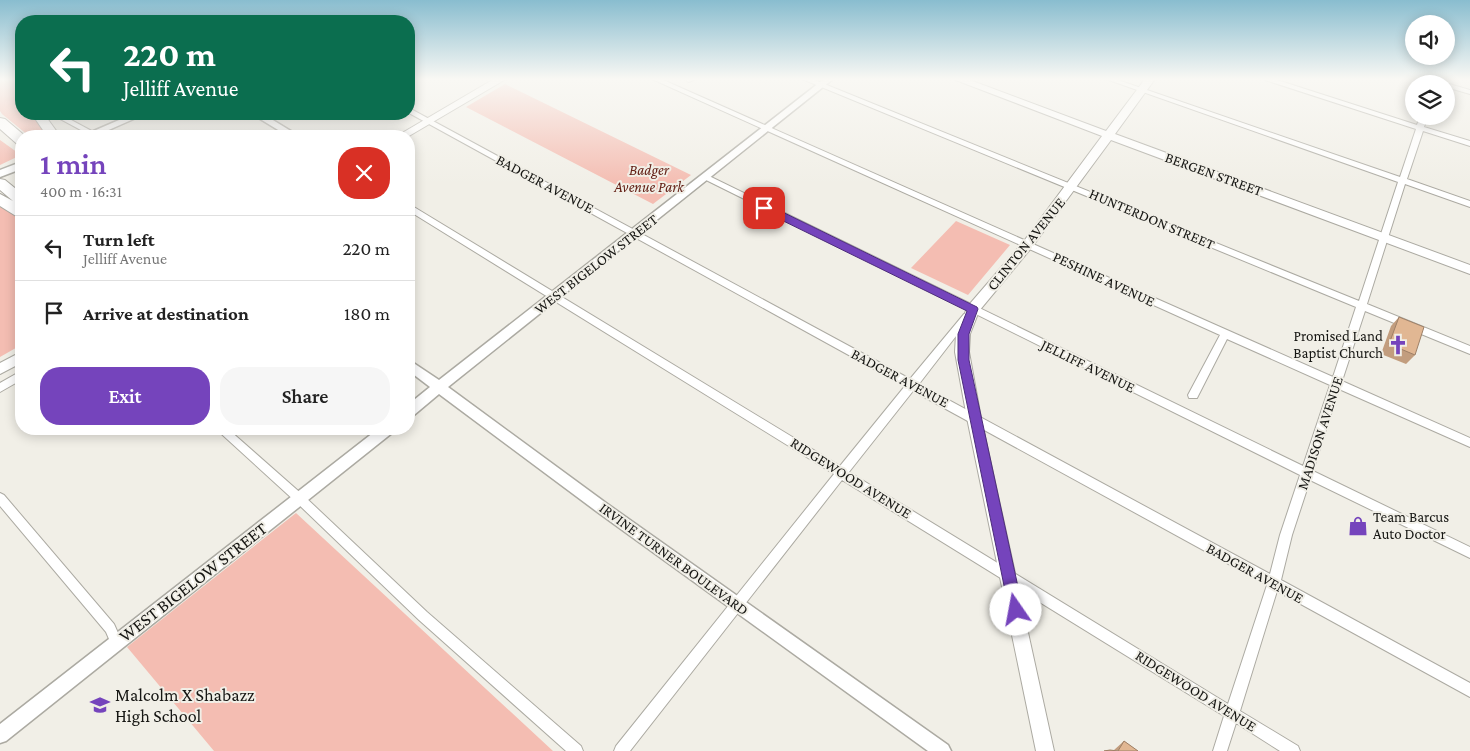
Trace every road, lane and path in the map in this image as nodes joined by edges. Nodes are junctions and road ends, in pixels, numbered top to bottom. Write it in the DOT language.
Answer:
graph roads {
  1 [pos="416,114"];
  2 [pos="440,114"];
  3 [pos="735,114"];
  4 [pos="785,114"];
  5 [pos="902,114"];
  6 [pos="1053,114"];
  7 [pos="1124,114"];
  8 [pos="1212,114"];
  9 [pos="1377,114"];
  10 [pos="64,120"];
  11 [pos="127,120"];
  12 [pos="267,120"];
  13 [pos="428,121"];
  14 [pos="0,122"];
  15 [pos="1421,125"];
  16 [pos="767,128"];
  17 [pos="1420,128"];
  18 [pos="82,130"];
  19 [pos="105,130"];
  20 [pos="284,130"];
  21 [pos="412,130"];
  22 [pos="15,135"];
  23 [pos="1109,135"];
  24 [pos="1470,144"];
  25 [pos="15,168"];
  26 [pos="0,174"];
  27 [pos="706,178"];
  28 [pos="1403,180"];
  29 [pos="1072,186"];
  30 [pos="8,193"];
  31 [pos="15,204"];
  32 [pos="1470,204"];
  33 [pos="415,211"];
  34 [pos="636,233"];
  35 [pos="1385,238"];
  36 [pos="1028,244"];
  37 [pos="1470,270"];
  38 [pos="556,296"];
  39 [pos="1362,306"];
  40 [pos="973,309"];
  41 [pos="1225,334"];
  42 [pos="1470,350"];
  43 [pos="15,360"];
  44 [pos="0,369"];
  45 [pos="415,369"];
  46 [pos="15,379"];
  47 [pos="1336,384"];
  48 [pos="912,385"];
  49 [pos="439,387"];
  50 [pos="0,388"];
  51 [pos="1193,395"];
  52 [pos="415,406"];
  53 [pos="974,418"];
  54 [pos="228,435"];
  55 [pos="380,435"];
  56 [pos="1470,443"];
  57 [pos="842,473"];
  58 [pos="1306,474"];
  59 [pos="0,498"];
  60 [pos="300,499"];
  61 [pos="1470,554"];
  62 [pos="1008,575"];
  63 [pos="1274,582"];
  64 [pos="736,604"];
  65 [pos="116,642"];
  66 [pos="1470,690"];
  67 [pos="1232,714"];
  68 [pos="0,734"];
  69 [pos="576,751"];
  70 [pos="621,751"];
  71 [pos="942,751"];
  72 [pos="1046,751"];
  73 [pos="1220,751"];
  74 [pos="1293,751"];
  1 -- 13 [label="street, BADGER AVENUE"];
  2 -- 13 [label="main road"];
  3 -- 16 [label="street, PESHINE AVENUE"];
  4 -- 16 [label="street, WEST BIGELOW STREET"];
  5 -- 29 [label="street, HUNTERDON STREET"];
  6 -- 23 [label="main road, BERGEN STREET"];
  7 -- 23 [label="main road, CLINTON AVENUE"];
  8 -- 28 [label="street"];
  9 -- 17 [label="street"];
  10 -- 18 [label="street"];
  11 -- 19 [label="street"];
  12 -- 20 [label="street"];
  13 -- 21 [label="main road"];
  13 -- 34 [label="street, BADGER AVENUE"];
  14 -- 22 [label="highway"];
  15 -- 17 [label="street, MADISON AVENUE"];
  16 -- 27 [label="street, WEST BIGELOW STREET"];
  16 -- 36 [label="street, PESHINE AVENUE"];
  17 -- 24 [label="street"];
  17 -- 28 [label="street, MADISON AVENUE"];
  23 -- 29 [label="main road, CLINTON AVENUE"];
  23 -- 35 [label="main road, BERGEN STREET"];
  25 -- 26 [label="street"];
  27 -- 34 [label="street, WEST BIGELOW STREET"];
  27 -- 40 [label="street, JELLIFF AVENUE"];
  28 -- 32 [label="street"];
  28 -- 35 [label="street, MADISON AVENUE"];
  29 -- 36 [label="main road, CLINTON AVENUE"];
  29 -- 39 [label="street, HUNTERDON STREET"];
  30 -- 31 [label="highway"];
  33 -- 38 [label="street, RIDGEWOOD AVENUE"];
  34 -- 38 [label="street, WEST BIGELOW STREET"];
  34 -- 48 [label="street, BADGER AVENUE"];
  35 -- 37 [label="main road, BERGEN STREET"];
  35 -- 39 [label="street, MADISON AVENUE"];
  36 -- 40 [label="main road, CLINTON AVENUE"];
  36 -- 41 [label="street, PESHINE AVENUE"];
  38 -- 49 [label="street, WEST BIGELOW STREET"];
  38 -- 57 [label="street, RIDGEWOOD AVENUE"];
  39 -- 42 [label="street, HUNTERDON STREET"];
  39 -- 47 [label="street, MADISON AVENUE"];
  40 -- 48 [label="street"];
  40 -- 53 [label="main road, CLINTON AVENUE"];
  40 -- 58 [label="street, JELLIFF AVENUE"];
  41 -- 47 [label="street, PESHINE AVENUE"];
  41 -- 51 [label="street"];
  43 -- 44 [label="main road"];
  45 -- 49 [label="street, IRVINE TURNER BOULEVARD"];
  46 -- 50 [label="street"];
  47 -- 56 [label="street, PESHINE AVENUE"];
  47 -- 58 [label="street, MADISON AVENUE"];
  48 -- 53 [label="street, BADGER AVENUE"];
  48 -- 57 [label="street"];
  49 -- 52 [label="street, WEST BIGELOW STREET"];
  49 -- 64 [label="street, IRVINE TURNER BOULEVARD"];
  53 -- 62 [label="main road, CLINTON AVENUE"];
  53 -- 63 [label="street, BADGER AVENUE"];
  54 -- 60 [label="street"];
  55 -- 60 [label="street, WEST BIGELOW STREET"];
  57 -- 62 [label="street, RIDGEWOOD AVENUE"];
  57 -- 64 [label="street"];
  58 -- 61 [label="street, JELLIFF AVENUE"];
  58 -- 63 [label="street, MADISON AVENUE"];
  59 -- 65 [label="street"];
  60 -- 65 [label="street, WEST BIGELOW STREET"];
  60 -- 69 [label="street"];
  62 -- 67 [label="street, RIDGEWOOD AVENUE"];
  62 -- 72 [label="main road, CLINTON AVENUE"];
  63 -- 66 [label="street, BADGER AVENUE"];
  63 -- 67 [label="street, MADISON AVENUE"];
  64 -- 70 [label="street"];
  64 -- 71 [label="street, IRVINE TURNER BOULEVARD"];
  65 -- 68 [label="street, WEST BIGELOW STREET"];
  67 -- 73 [label="street, MADISON AVENUE"];
  67 -- 74 [label="street, RIDGEWOOD AVENUE"];
}
